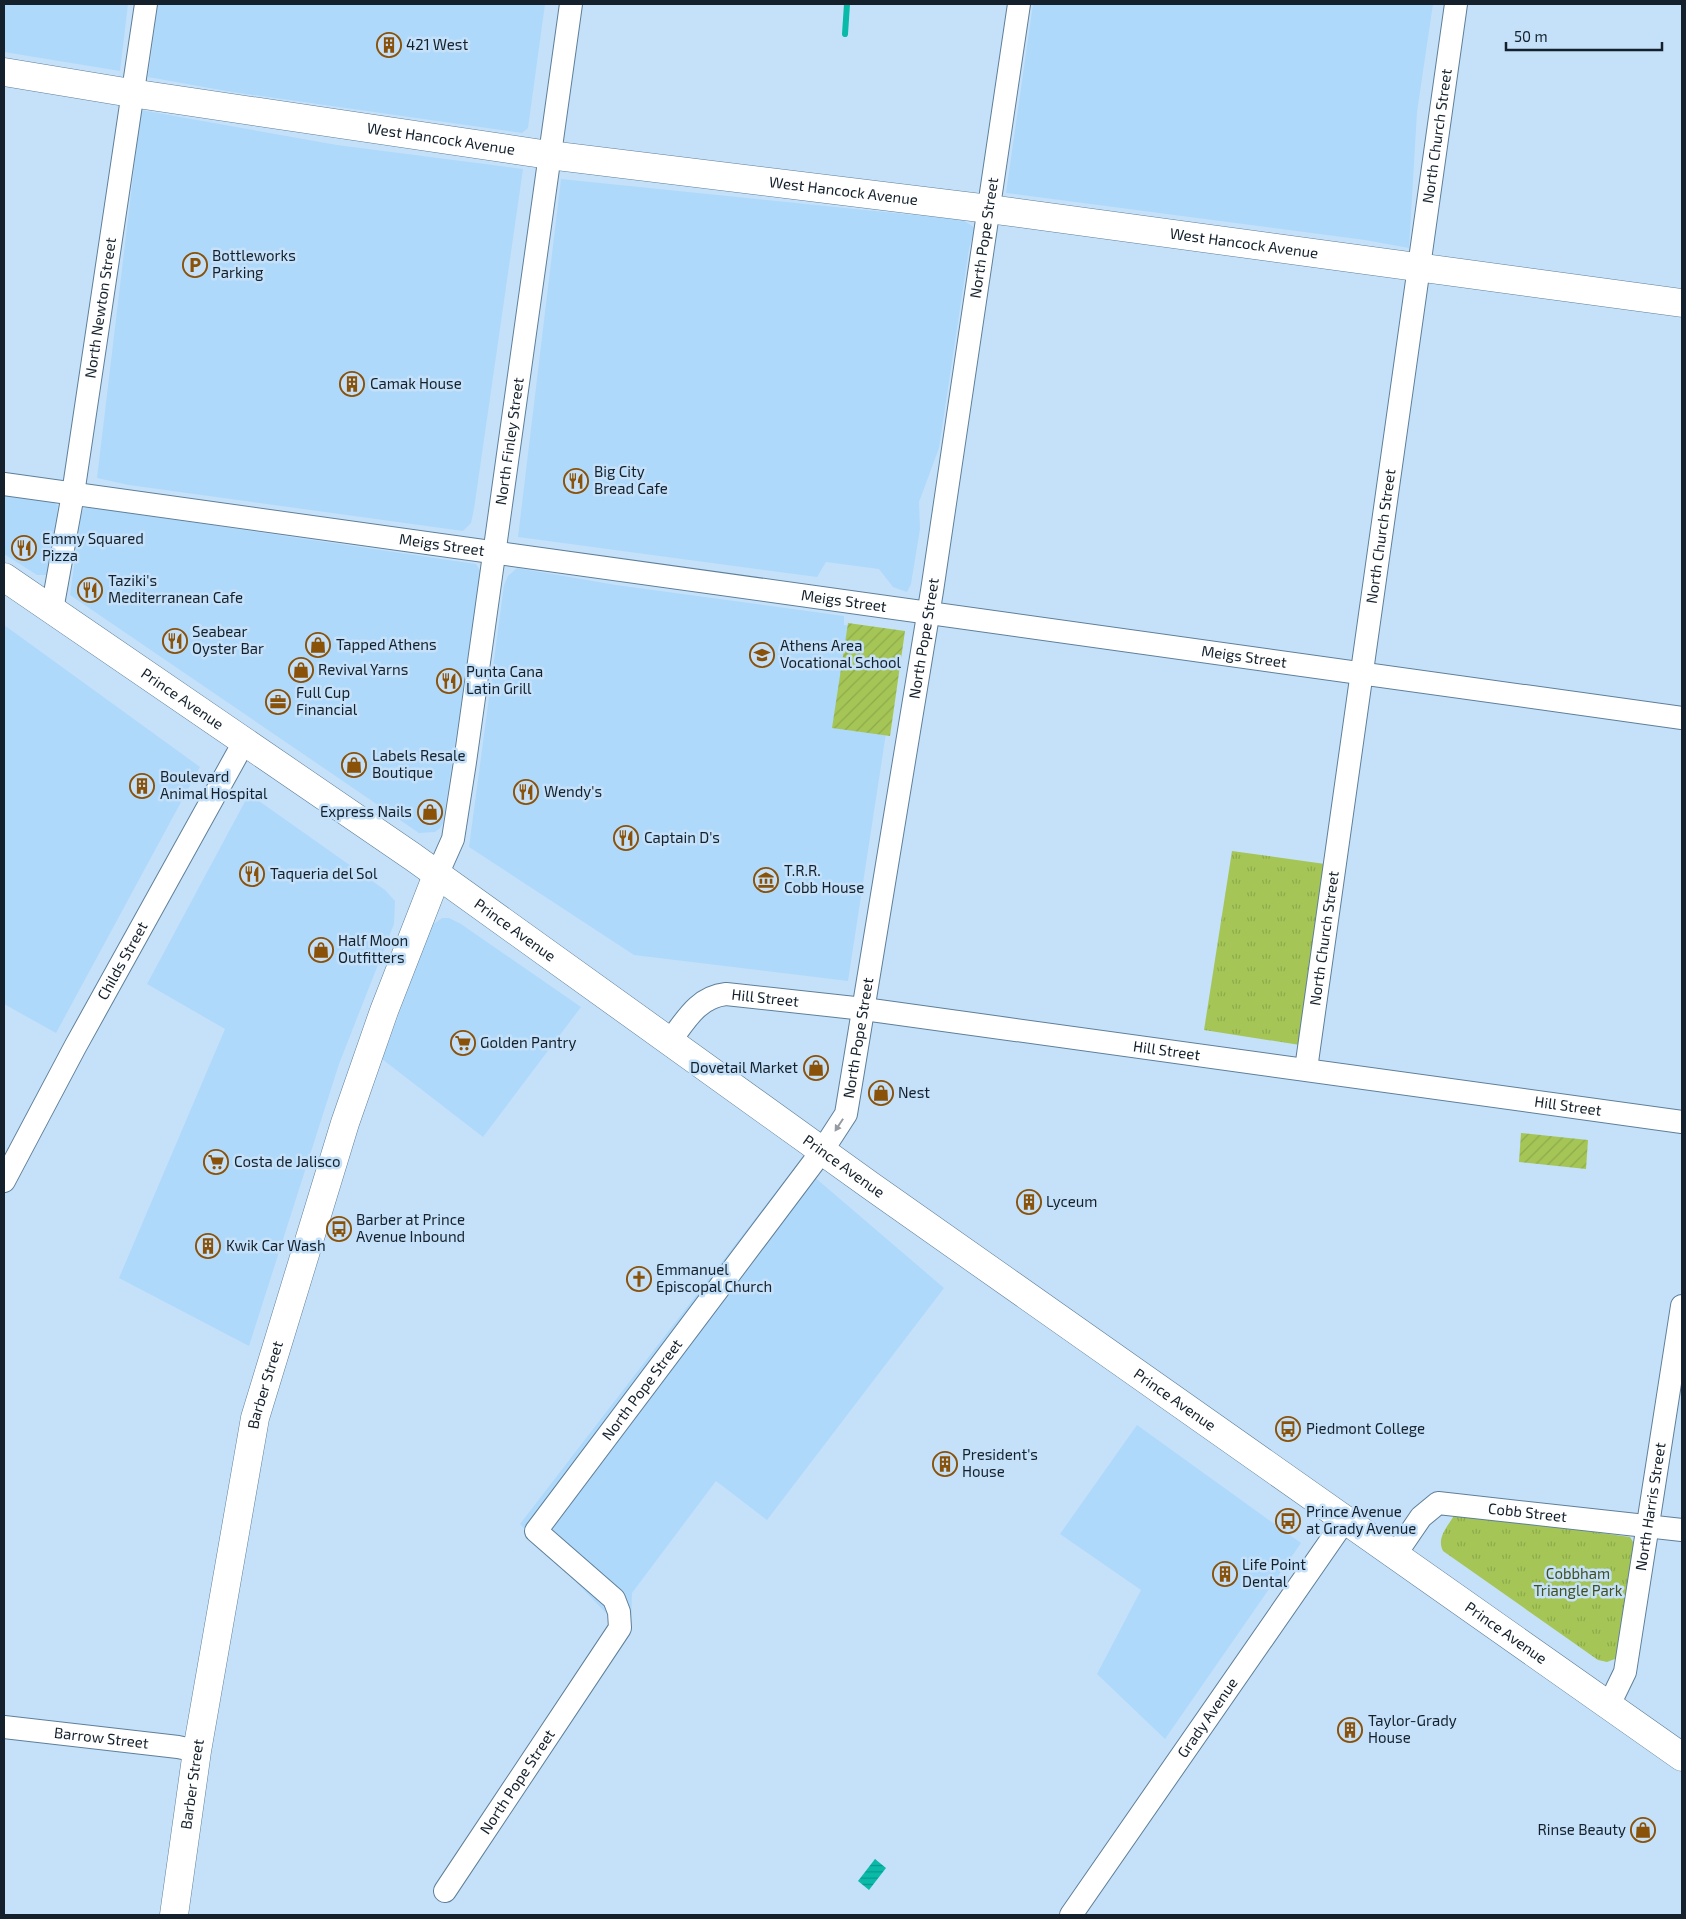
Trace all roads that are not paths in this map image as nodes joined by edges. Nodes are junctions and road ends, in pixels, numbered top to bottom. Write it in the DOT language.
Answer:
graph roads {
  1 [pos="146,4"];
  2 [pos="571,4"];
  3 [pos="1019,4"];
  4 [pos="1456,4"];
  5 [pos="4,72"];
  6 [pos="131,93"];
  7 [pos="549,156"];
  8 [pos="989,208"];
  9 [pos="1417,268"];
  10 [pos="1682,303"];
  11 [pos="4,484"];
  12 [pos="73,494"];
  13 [pos="496,553"];
  14 [pos="4,577"];
  15 [pos="52,610"];
  16 [pos="928,613"];
  17 [pos="1360,672"];
  18 [pos="1682,718"];
  19 [pos="244,742"];
  20 [pos="437,875"];
  21 [pos="864,1010"];
  22 [pos="670,1041"];
  23 [pos="1306,1069"];
  24 [pos="1682,1122"];
  25 [pos="822,1151"];
  26 [pos="4,1181"];
  27 [pos="1682,1306"];
  28 [pos="1345,1520"];
  29 [pos="1649,1526"];
  30 [pos="1682,1530"];
  31 [pos="1395,1555"];
  32 [pos="1609,1705"];
  33 [pos="4,1727"];
  34 [pos="197,1751"];
  35 [pos="1682,1757"];
  36 [pos="445,1891"];
  37 [pos="174,1915"];
  38 [pos="1071,1915"];
  1 -- 6 [label="street, North Newton Street"];
  2 -- 7 [label="street, North Finley Street"];
  3 -- 8 [label="street, North Pope Street"];
  4 -- 9 [label="street, North Church Street"];
  5 -- 6 [label="street, West Hancock Avenue"];
  6 -- 7 [label="street, West Hancock Avenue"];
  6 -- 12 [label="street, North Newton Street"];
  7 -- 8 [label="street, West Hancock Avenue"];
  7 -- 13 [label="street, North Finley Street"];
  8 -- 9 [label="street, West Hancock Avenue"];
  8 -- 16 [label="street, North Pope Street"];
  9 -- 10 [label="street, West Hancock Avenue"];
  9 -- 17 [label="street, North Church Street"];
  11 -- 12 [label="street, Meigs Street"];
  12 -- 13 [label="street, Meigs Street"];
  12 -- 15 [label="street, North Newton Street"];
  13 -- 16 [label="street, Meigs Street"];
  13 -- 20 [label="street, North Finley Street"];
  14 -- 15 [label="street, Prince Avenue"];
  15 -- 19 [label="street, Prince Avenue"];
  16 -- 17 [label="street, Meigs Street"];
  16 -- 21 [label="street, North Pope Street"];
  17 -- 18 [label="street, Meigs Street"];
  17 -- 23 [label="street, North Church Street"];
  19 -- 20 [label="street, Prince Avenue"];
  19 -- 26 [label="street, Childs Street"];
  20 -- 22 [label="street, Prince Avenue"];
  20 -- 34 [label="street, Barber Street"];
  21 -- 22 [label="street, Hill Street"];
  21 -- 23 [label="street, Hill Street"];
  21 -- 25 [label="street, North Pope Street, one-way"];
  22 -- 25 [label="street, Prince Avenue"];
  23 -- 24 [label="street, Hill Street"];
  25 -- 28 [label="street, Prince Avenue"];
  25 -- 36 [label="street, North Pope Street"];
  27 -- 29 [label="street, North Harris Street"];
  28 -- 31 [label="street, Prince Avenue"];
  28 -- 38 [label="street, Grady Avenue"];
  29 -- 30 [label="street, Cobb Street"];
  29 -- 31 [label="street, Cobb Street"];
  29 -- 32 [label="street, North Harris Street"];
  31 -- 32 [label="street, Prince Avenue"];
  32 -- 35 [label="street, Prince Avenue"];
  33 -- 34 [label="street, Barrow Street"];
  34 -- 37 [label="street, Barber Street"];
}
